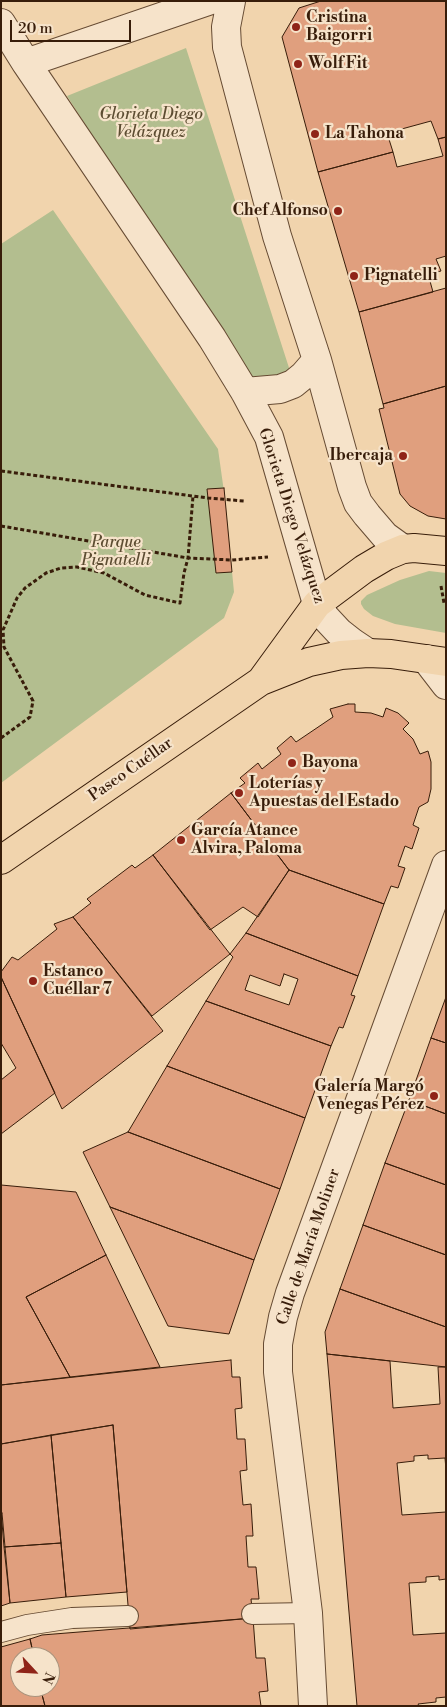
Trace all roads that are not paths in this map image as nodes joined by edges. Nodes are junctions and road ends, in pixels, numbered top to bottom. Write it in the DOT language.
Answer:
graph roads {
  1 [pos="208,1"];
  2 [pos="231,1"];
  3 [pos="1,23"];
  4 [pos="26,63"];
  5 [pos="317,360"];
  6 [pos="245,392"];
  7 [pos="403,549"];
  8 [pos="446,551"];
  9 [pos="317,604"];
  10 [pos="368,653"];
  11 [pos="436,660"];
  12 [pos="260,681"];
  13 [pos="446,685"];
  14 [pos="1,860"];
  15 [pos="446,865"];
  16 [pos="308,1613"];
  17 [pos="252,1614"];
  18 [pos="128,1616"];
  19 [pos="1,1632"];
  20 [pos="313,1706"];
  1 -- 4 [label="street"];
  2 -- 5 [label="street"];
  3 -- 4 [label="street, Glorieta Diego Velázquez"];
  4 -- 6 [label="street, Glorieta Diego Velázquez"];
  5 -- 6 [label="street"];
  5 -- 7 [label="street"];
  6 -- 9 [label="street, Glorieta Diego Velázquez"];
  7 -- 8 [label="main road"];
  7 -- 9 [label="main road, Paseo Cuéllar"];
  9 -- 10 [label="street, Glorieta Diego Velázquez"];
  9 -- 12 [label="main road, Paseo Cuéllar"];
  10 -- 11 [label="main road, Paseo Cuéllar"];
  10 -- 12 [label="main road, Paseo Cuéllar"];
  11 -- 13 [label="street"];
  12 -- 14 [label="main road, Paseo Cuéllar"];
  15 -- 16 [label="street, Calle de María Moliner"];
  16 -- 17 [label="lane"];
  16 -- 20 [label="street, Calle de María Moliner"];
  18 -- 19 [label="lane"];
}
